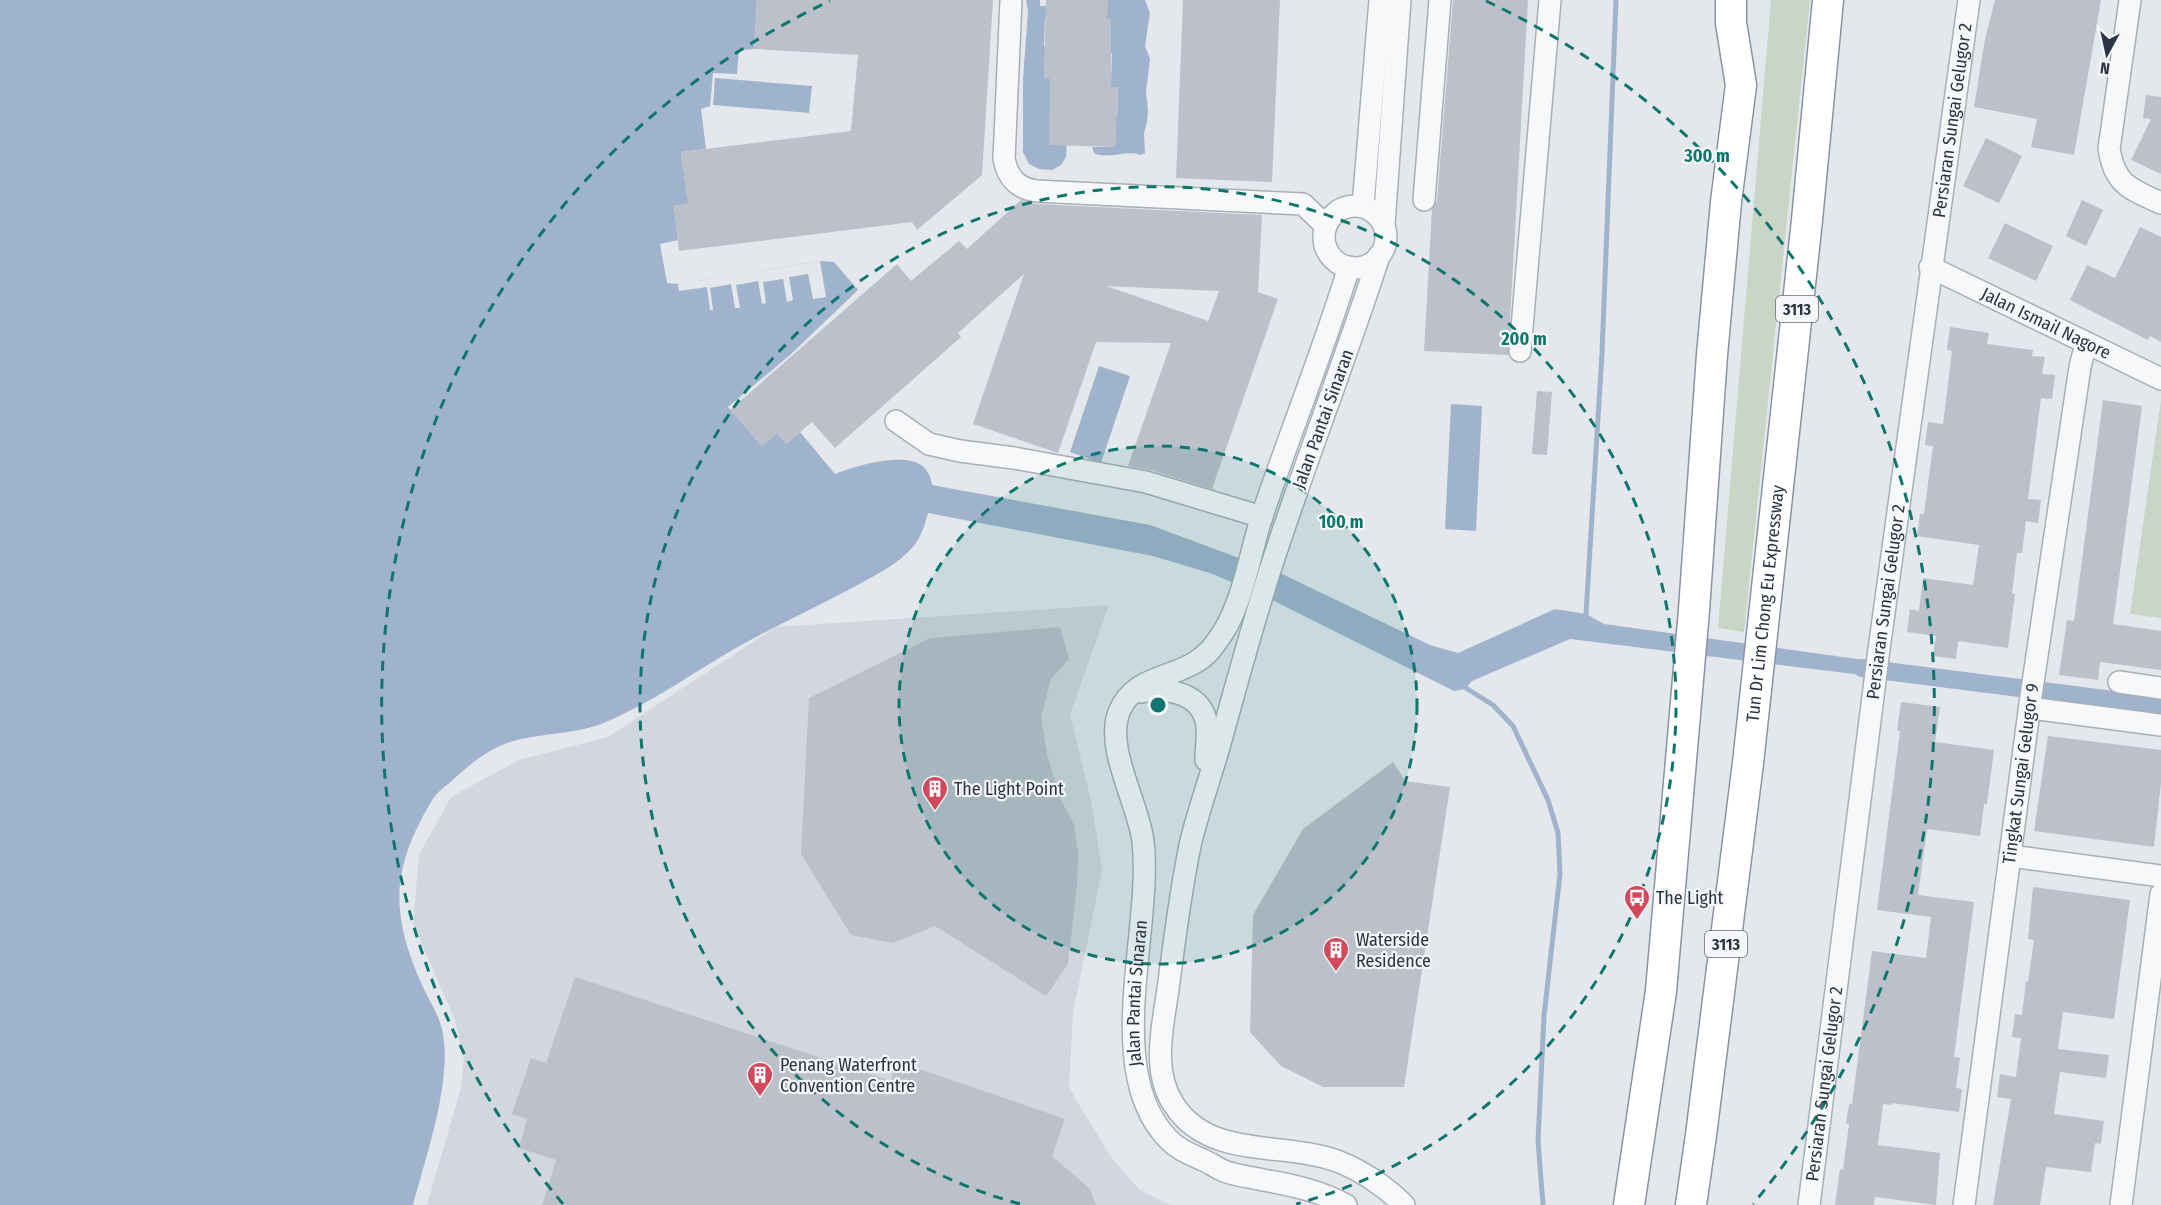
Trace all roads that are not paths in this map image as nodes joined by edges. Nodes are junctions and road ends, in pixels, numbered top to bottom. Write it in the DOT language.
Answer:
graph roads {
  1 [pos="1011,0"];
  2 [pos="1380,0"];
  3 [pos="1400,0"];
  4 [pos="1440,0"];
  5 [pos="1550,0"];
  6 [pos="1731,0"];
  7 [pos="1752,0"];
  8 [pos="1828,0"];
  9 [pos="1969,0"];
  10 [pos="2130,0"];
  11 [pos="1741,85"];
  12 [pos="1424,200"];
  13 [pos="2161,203"];
  14 [pos="1363,206"];
  15 [pos="1384,225"];
  16 [pos="1326,226"];
  17 [pos="1380,256"];
  18 [pos="1349,267"];
  19 [pos="1930,267"];
  20 [pos="2086,344"];
  21 [pos="1520,351"];
  22 [pos="2161,379"];
  23 [pos="896,422"];
  24 [pos="1262,517"];
  25 [pos="2119,682"];
  26 [pos="2148,687"];
  27 [pos="1134,693"];
  28 [pos="2031,702"];
  29 [pos="2139,717"];
  30 [pos="2161,725"];
  31 [pos="1207,790"];
  32 [pos="2010,856"];
  33 [pos="2161,876"];
  34 [pos="2161,894"];
  35 [pos="1701,1135"];
  36 [pos="1346,1205"];
  37 [pos="1404,1205"];
  38 [pos="1629,1205"];
  39 [pos="1690,1205"];
  40 [pos="1701,1205"];
  41 [pos="1809,1205"];
  42 [pos="1964,1205"];
  43 [pos="2121,1205"];
  1 -- 16 [label="street"];
  2 -- 14 [label="street"];
  3 -- 15 [label="street"];
  4 -- 12 [label="street"];
  5 -- 21 [label="street"];
  6 -- 11 [label="highway"];
  7 -- 11 [label="highway"];
  8 -- 35 [label="highway, Tun Dr Lim Chong Eu Expressway / 3113"];
  9 -- 19 [label="street, Persiaran Sungai Gelugor 2"];
  10 -- 13 [label="street"];
  11 -- 38 [label="highway"];
  14 -- 15 [label="street"];
  14 -- 16 [label="street"];
  15 -- 17 [label="street"];
  16 -- 18 [label="street"];
  17 -- 18 [label="street"];
  17 -- 31 [label="street, Jalan Pantai Sinaran"];
  18 -- 24 [label="street, Jalan Pantai Sinaran"];
  19 -- 20 [label="street, Jalan Ismail Nagore"];
  19 -- 41 [label="street, Persiaran Sungai Gelugor 2"];
  20 -- 22 [label="street, Jalan Ismail Nagore"];
  20 -- 28 [label="street, Tingkat Sungai Gelugor 9"];
  23 -- 24 [label="street"];
  24 -- 27 [label="street, Jalan Pantai Sinaran"];
  25 -- 26 [label="street"];
  26 -- 29 [label="street"];
  27 -- 31 [label="street, Jalan Pantai Sinaran"];
  27 -- 36 [label="street, Jalan Pantai Sinaran"];
  28 -- 29 [label="street"];
  28 -- 32 [label="street, Tingkat Sungai Gelugor 9"];
  29 -- 30 [label="street"];
  31 -- 37 [label="street, Jalan Pantai Sinaran"];
  32 -- 33 [label="street"];
  32 -- 42 [label="street, Tingkat Sungai Gelugor 9"];
  34 -- 43 [label="street"];
  35 -- 39 [label="highway, Tun Dr Lim Chong Eu Expressway / 3113"];
  35 -- 40 [label="highway"];
}
